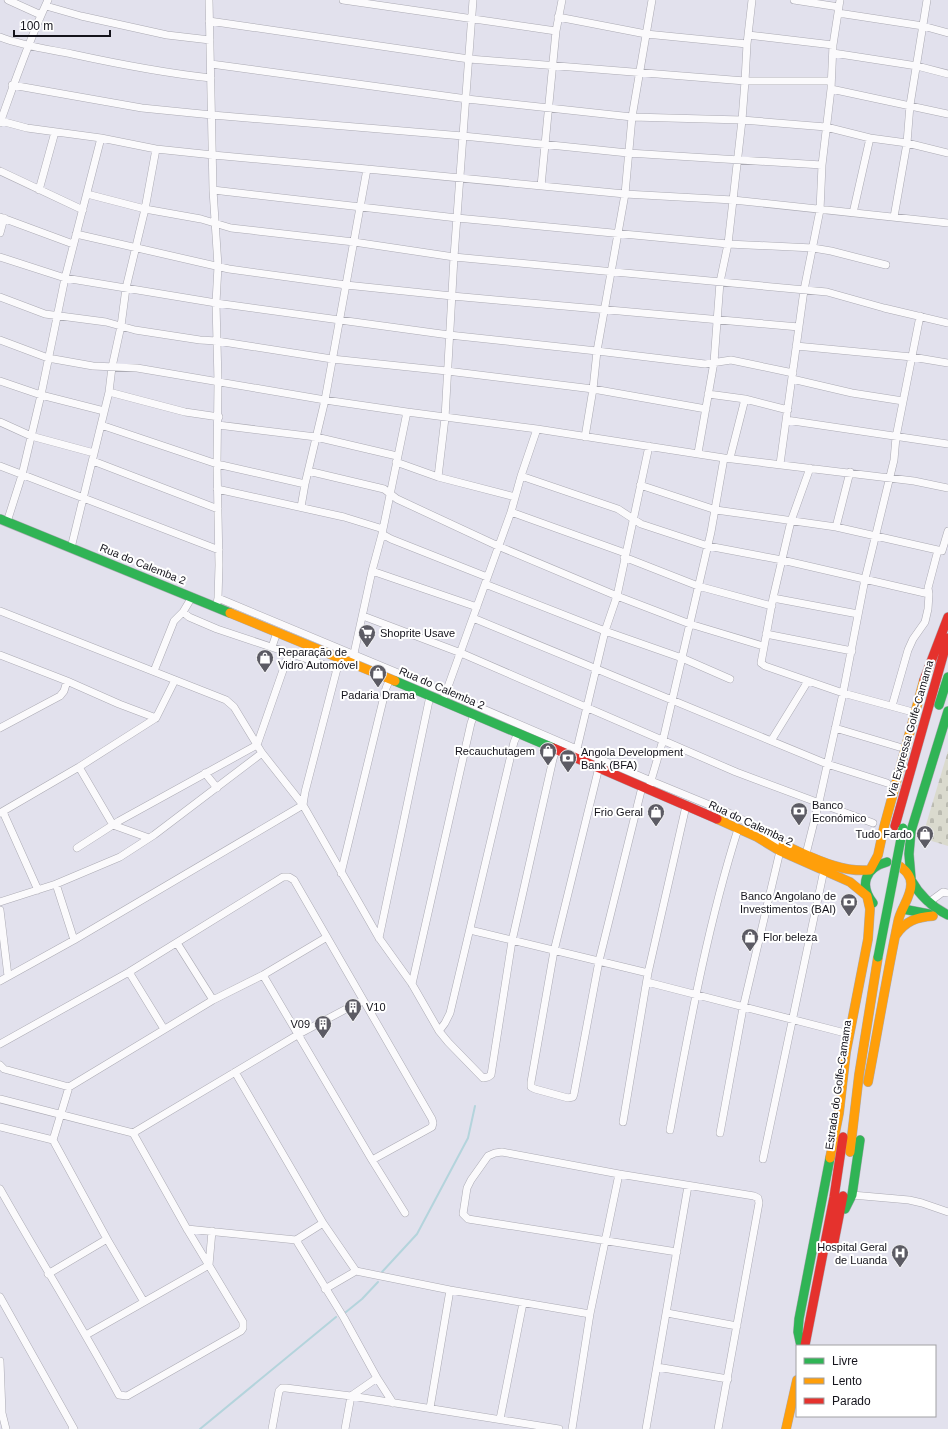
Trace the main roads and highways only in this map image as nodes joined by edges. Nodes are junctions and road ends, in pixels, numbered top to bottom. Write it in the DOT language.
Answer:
graph roads {
  1 [pos="3,520"];
  2 [pos="948,617"];
  3 [pos="948,638"];
  4 [pos="948,677"];
  5 [pos="948,711"];
  6 [pos="899,827"];
  7 [pos="781,848"];
  8 [pos="887,862"];
  9 [pos="898,865"];
  10 [pos="870,870"];
  11 [pos="911,880"];
  12 [pos="867,896"];
  13 [pos="878,907"];
  14 [pos="889,909"];
  15 [pos="903,910"];
  16 [pos="948,915"];
  17 [pos="933,916"];
  18 [pos="948,922"];
  19 [pos="894,939"];
  20 [pos="874,956"];
  21 [pos="840,1218"];
  22 [pos="801,1345"];
  23 [pos="805,1345"];
  24 [pos="813,1345"];
  25 [pos="796,1384"];
  26 [pos="797,1417"];
  27 [pos="786,1429"];
  28 [pos="794,1429"];
  1 -- 7 [label="main road, Rua do Calemba 2"];
  2 -- 10 [label="main road"];
  3 -- 6 [label="main road, Via Expressa Golfe-Camama"];
  4 -- 6 [label="main road, Via Expressa Golfe-Camama"];
  5 -- 11 [label="main road"];
  6 -- 20 [label="main road, Estrada do Golfe-Camama, bridge"];
  7 -- 10 [label="main road"];
  7 -- 12 [label="main road, Rua do Calemba 2"];
  8 -- 10 [label="main road"];
  9 -- 11 [label="main road"];
  10 -- 12 [label="main road"];
  11 -- 15 [label="main road"];
  11 -- 16 [label="main road"];
  12 -- 13 [label="main road, Rua do Calemba 2"];
  12 -- 22 [label="main road"];
  14 -- 15 [label="main road"];
  15 -- 17 [label="main road"];
  15 -- 19 [label="main road"];
  17 -- 18 [label="main road"];
  17 -- 19 [label="main road"];
  19 -- 21 [label="main road"];
  20 -- 21 [label="main road, Estrada do Golfe-Camama"];
  20 -- 23 [label="main road, Estrada do Golfe-Camama"];
  21 -- 24 [label="main road, Estrada do Golfe-Camama"];
  25 -- 27 [label="main road"];
  26 -- 28 [label="main road"];
}
